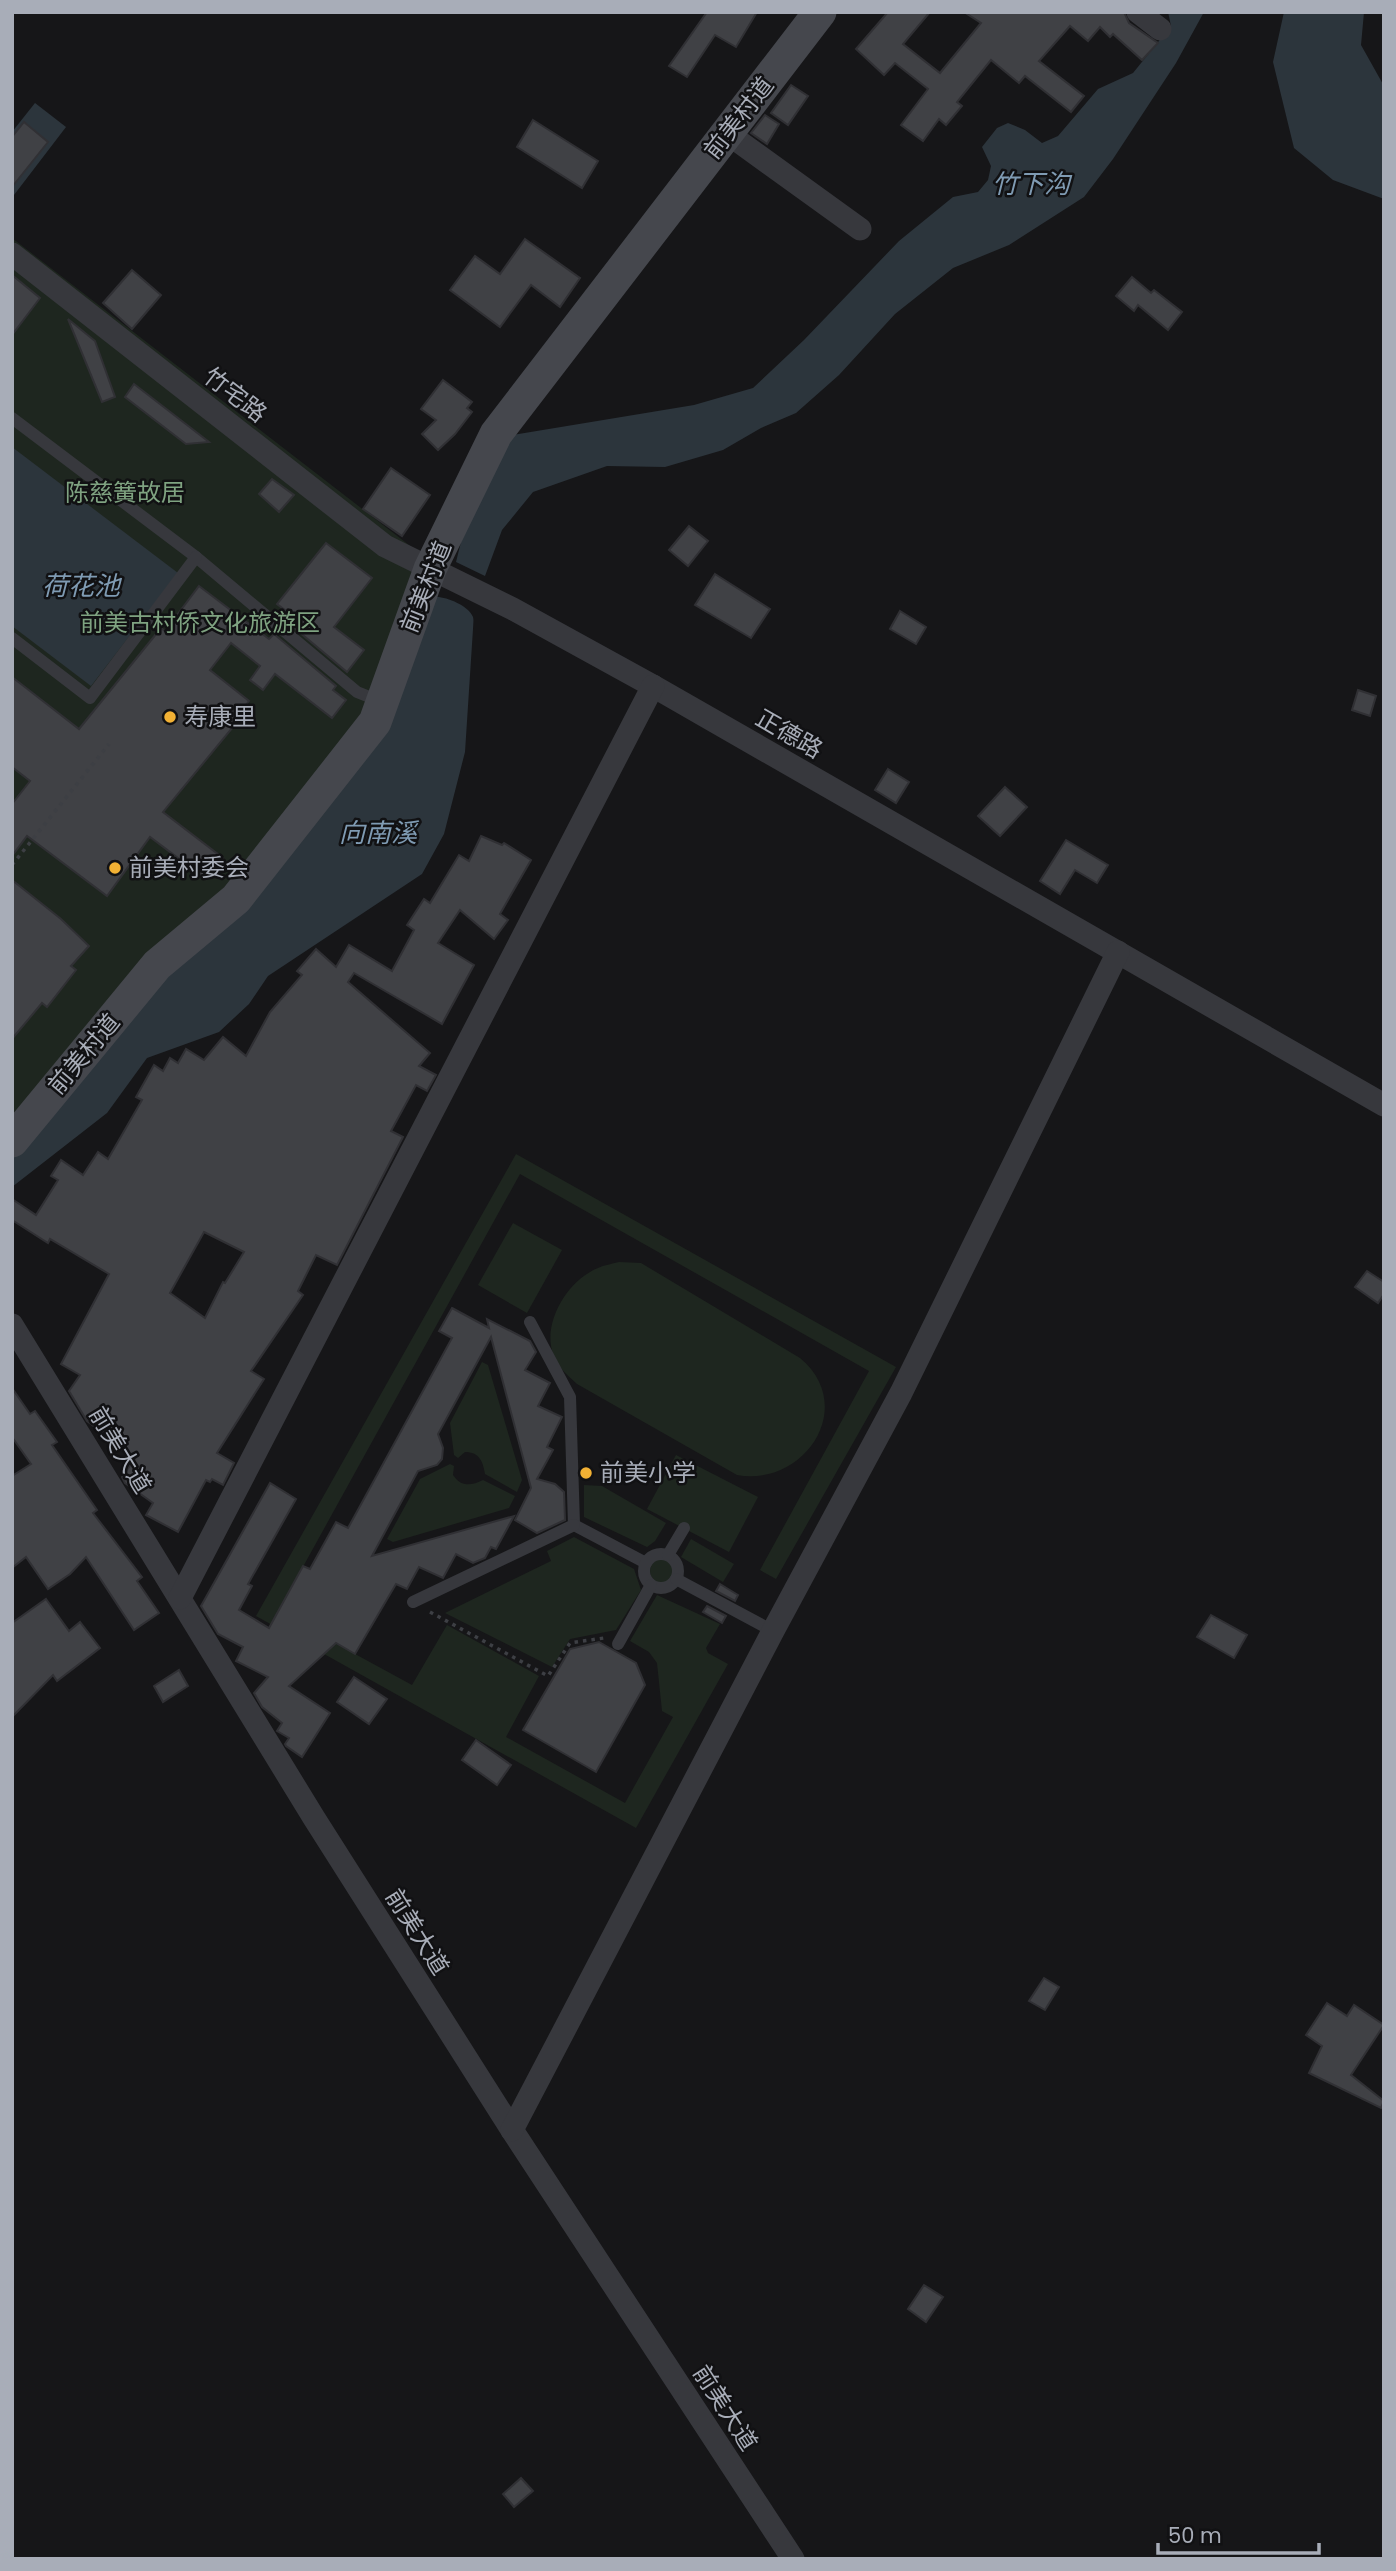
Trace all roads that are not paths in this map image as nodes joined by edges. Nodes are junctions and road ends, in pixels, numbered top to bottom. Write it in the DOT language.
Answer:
graph roads {
  1 [pos="820,12"];
  2 [pos="1138,12"];
  3 [pos="1160,29"];
  4 [pos="727,133"];
  5 [pos="860,229"];
  6 [pos="12,254"];
  7 [pos="12,418"];
  8 [pos="196,557"];
  9 [pos="430,569"];
  10 [pos="12,638"];
  11 [pos="653,687"];
  12 [pos="383,702"];
  13 [pos="1118,951"];
  14 [pos="1384,1105"];
  15 [pos="12,1141"];
  16 [pos="530,1322"];
  17 [pos="12,1325"];
  18 [pos="574,1525"];
  19 [pos="684,1528"];
  20 [pos="668,1555"];
  21 [pos="646,1563"];
  22 [pos="676,1579"];
  23 [pos="652,1585"];
  24 [pos="180,1598"];
  25 [pos="413,1602"];
  26 [pos="773,1631"];
  27 [pos="618,1644"];
  28 [pos="512,2130"];
  29 [pos="793,2559"];
  1 -- 4 [label="street, 前美村道"];
  2 -- 3 [label="street"];
  4 -- 5 [label="street"];
  4 -- 9 [label="street, 前美村道"];
  6 -- 9 [label="street, 竹宅路"];
  7 -- 8 [label="lane"];
  8 -- 10 [label="lane"];
  8 -- 12 [label="lane"];
  9 -- 11 [label="street, 正德路"];
  9 -- 12 [label="street, 前美村道"];
  11 -- 13 [label="street, 正德路"];
  11 -- 24 [label="street"];
  12 -- 15 [label="street, 前美村道"];
  13 -- 14 [label="street, 正德路"];
  13 -- 26 [label="street"];
  16 -- 18 [label="lane"];
  17 -- 24 [label="street, 前美大道"];
  18 -- 21 [label="lane"];
  18 -- 25 [label="lane"];
  19 -- 20 [label="lane"];
  20 -- 21 [label="lane"];
  20 -- 22 [label="lane"];
  21 -- 23 [label="lane"];
  22 -- 23 [label="lane"];
  22 -- 26 [label="lane"];
  23 -- 27 [label="lane"];
  24 -- 28 [label="street, 前美大道"];
  26 -- 28 [label="street"];
  28 -- 29 [label="street, 前美大道"];
}
